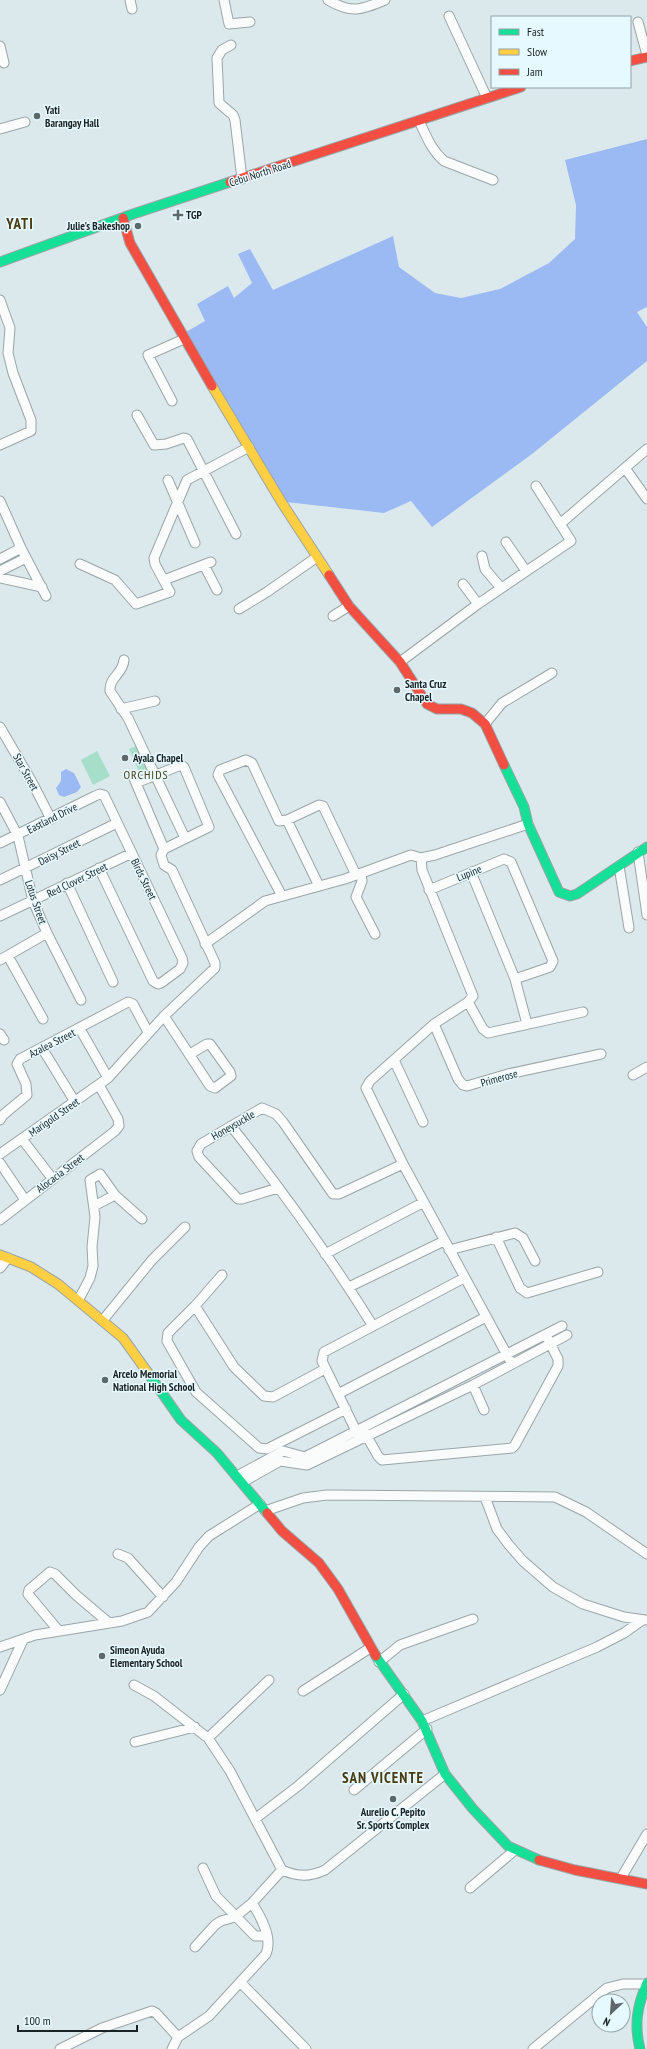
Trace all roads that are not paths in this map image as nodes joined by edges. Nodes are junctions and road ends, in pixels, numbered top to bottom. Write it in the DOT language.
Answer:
graph roads {
  1 [pos="224,0"];
  2 [pos="328,0"];
  3 [pos="385,0"];
  4 [pos="449,16"];
  5 [pos="250,22"];
  6 [pos="638,22"];
  7 [pos="231,44"];
  8 [pos="0,46"];
  9 [pos="647,56"];
  10 [pos="631,61"];
  11 [pos="4,63"];
  12 [pos="518,88"];
  13 [pos="487,98"];
  14 [pos="419,120"];
  15 [pos="25,122"];
  16 [pos="0,129"];
  17 [pos="242,178"];
  18 [pos="493,180"];
  19 [pos="123,218"];
  20 [pos="0,262"];
  21 [pos="0,300"];
  22 [pos="184,339"];
  23 [pos="172,401"];
  24 [pos="137,415"];
  25 [pos="0,445"];
  26 [pos="249,447"];
  27 [pos="647,449"];
  28 [pos="625,468"];
  29 [pos="205,471"];
  30 [pos="168,480"];
  31 [pos="536,486"];
  32 [pos="647,499"];
  33 [pos="0,501"];
  34 [pos="177,502"];
  35 [pos="4,521"];
  36 [pos="560,524"];
  37 [pos="236,534"];
  38 [pos="506,542"];
  39 [pos="195,543"];
  40 [pos="21,548"];
  41 [pos="482,556"];
  42 [pos="317,557"];
  43 [pos="26,558"];
  44 [pos="0,559"];
  45 [pos="80,564"];
  46 [pos="0,571"];
  47 [pos="526,571"];
  48 [pos="0,578"];
  49 [pos="164,580"];
  50 [pos="462,584"];
  51 [pos="42,587"];
  52 [pos="501,588"];
  53 [pos="217,590"];
  54 [pos="46,596"];
  55 [pos="478,604"];
  56 [pos="349,606"];
  57 [pos="239,609"];
  58 [pos="332,616"];
  59 [pos="124,660"];
  60 [pos="400,662"];
  61 [pos="552,673"];
  62 [pos="155,701"];
  63 [pos="121,709"];
  64 [pos="485,724"];
  65 [pos="0,727"];
  66 [pos="154,776"];
  67 [pos="104,795"];
  68 [pos="0,802"];
  69 [pos="51,819"];
  70 [pos="287,820"];
  71 [pos="117,823"];
  72 [pos="528,824"];
  73 [pos="18,836"];
  74 [pos="185,838"];
  75 [pos="0,843"];
  76 [pos="647,847"];
  77 [pos="164,849"];
  78 [pos="638,852"];
  79 [pos="132,853"];
  80 [pos="421,858"];
  81 [pos="619,866"];
  82 [pos="99,868"];
  83 [pos="24,869"];
  84 [pos="471,872"];
  85 [pos="358,874"];
  86 [pos="0,880"];
  87 [pos="67,883"];
  88 [pos="319,886"];
  89 [pos="429,890"];
  90 [pos="282,896"];
  91 [pos="33,901"];
  92 [pos="647,915"];
  93 [pos="0,916"];
  94 [pos="629,928"];
  95 [pos="47,933"];
  96 [pos="375,934"];
  97 [pos="205,944"];
  98 [pos="4,958"];
  99 [pos="515,980"];
  100 [pos="113,982"];
  101 [pos="81,1000"];
  102 [pos="468,1002"];
  103 [pos="583,1012"];
  104 [pos="164,1016"];
  105 [pos="43,1020"];
  106 [pos="434,1024"];
  107 [pos="526,1024"];
  108 [pos="80,1029"];
  109 [pos="148,1032"];
  110 [pos="42,1048"];
  111 [pos="190,1054"];
  112 [pos="601,1054"];
  113 [pos="394,1060"];
  114 [pos="647,1067"];
  115 [pos="633,1075"];
  116 [pos="108,1078"];
  117 [pos="100,1085"];
  118 [pos="75,1102"];
  119 [pos="0,1120"];
  120 [pos="423,1122"];
  121 [pos="231,1126"];
  122 [pos="22,1139"];
  123 [pos="0,1154"];
  124 [pos="0,1163"];
  125 [pos="402,1164"];
  126 [pos="52,1178"];
  127 [pos="278,1188"];
  128 [pos="114,1194"];
  129 [pos="25,1200"];
  130 [pos="424,1202"];
  131 [pos="94,1206"];
  132 [pos="142,1219"];
  133 [pos="0,1220"];
  134 [pos="185,1227"];
  135 [pos="496,1237"];
  136 [pos="444,1241"];
  137 [pos="450,1250"];
  138 [pos="325,1254"];
  139 [pos="4,1257"];
  140 [pos="535,1261"];
  141 [pos="0,1268"];
  142 [pos="598,1272"];
  143 [pos="222,1275"];
  144 [pos="464,1278"];
  145 [pos="349,1288"];
  146 [pos="79,1299"];
  147 [pos="195,1306"];
  148 [pos="486,1317"];
  149 [pos="103,1320"];
  150 [pos="373,1326"];
  151 [pos="562,1326"];
  152 [pos="545,1334"];
  153 [pos="567,1335"];
  154 [pos="551,1344"];
  155 [pos="506,1354"];
  156 [pos="512,1364"];
  157 [pos="325,1369"];
  158 [pos="473,1385"];
  159 [pos="338,1394"];
  160 [pos="346,1409"];
  161 [pos="484,1410"];
  162 [pos="359,1430"];
  163 [pos="364,1439"];
  164 [pos="240,1479"];
  165 [pos="485,1497"];
  166 [pos="263,1508"];
  167 [pos="118,1554"];
  168 [pos="647,1554"];
  169 [pos="163,1597"];
  170 [pos="473,1619"];
  171 [pos="644,1620"];
  172 [pos="108,1623"];
  173 [pos="58,1630"];
  174 [pos="23,1640"];
  175 [pos="0,1647"];
  176 [pos="370,1648"];
  177 [pos="379,1662"];
  178 [pos="269,1680"];
  179 [pos="134,1685"];
  180 [pos="0,1690"];
  181 [pos="303,1691"];
  182 [pos="404,1694"];
  183 [pos="424,1725"];
  184 [pos="195,1727"];
  185 [pos="208,1738"];
  186 [pos="135,1742"];
  187 [pos="445,1774"];
  188 [pos="354,1790"];
  189 [pos="255,1820"];
  190 [pos="647,1834"];
  191 [pos="515,1850"];
  192 [pos="203,1868"];
  193 [pos="282,1870"];
  194 [pos="621,1878"];
  195 [pos="647,1884"];
  196 [pos="470,1888"];
  197 [pos="252,1903"];
  198 [pos="235,1917"];
  199 [pos="266,1936"];
  200 [pos="195,1947"];
  201 [pos="241,1983"];
  202 [pos="647,1984"];
  203 [pos="178,2036"];
  204 [pos="60,2049"];
  205 [pos="172,2049"];
  206 [pos="306,2049"];
  207 [pos="533,2049"];
  208 [pos="640,2049"];
  1 -- 5 [label="street"];
  2 -- 3 [label="street"];
  4 -- 13 [label="street"];
  6 -- 9 [label="street"];
  7 -- 17 [label="street"];
  8 -- 11 [label="street"];
  9 -- 10 [label="street"];
  12 -- 13 [label="street, Cebu North Road"];
  13 -- 14 [label="street, Cebu North Road"];
  14 -- 17 [label="street, Cebu North Road"];
  14 -- 18 [label="street"];
  15 -- 16 [label="street"];
  17 -- 19 [label="street, Cebu North Road"];
  19 -- 20 [label="street, Cebu North Road"];
  19 -- 22 [label="street"];
  21 -- 25 [label="street"];
  22 -- 23 [label="street"];
  22 -- 26 [label="street"];
  24 -- 29 [label="street"];
  26 -- 29 [label="street"];
  26 -- 42 [label="street"];
  27 -- 28 [label="street"];
  28 -- 32 [label="street"];
  28 -- 36 [label="street"];
  29 -- 34 [label="street"];
  29 -- 37 [label="street"];
  30 -- 34 [label="street"];
  31 -- 36 [label="street"];
  33 -- 35 [label="street"];
  34 -- 39 [label="street"];
  34 -- 49 [label="street"];
  35 -- 40 [label="street"];
  36 -- 47 [label="street"];
  38 -- 47 [label="street"];
  40 -- 43 [label="street"];
  40 -- 44 [label="street"];
  41 -- 52 [label="street"];
  42 -- 56 [label="street"];
  42 -- 57 [label="street"];
  43 -- 46 [label="street"];
  43 -- 51 [label="street"];
  45 -- 49 [label="street"];
  47 -- 52 [label="street"];
  48 -- 51 [label="street"];
  49 -- 53 [label="street"];
  50 -- 55 [label="street"];
  51 -- 54 [label="street"];
  52 -- 55 [label="street"];
  55 -- 60 [label="street"];
  56 -- 58 [label="street"];
  56 -- 60 [label="street"];
  59 -- 63 [label="street"];
  60 -- 64 [label="street"];
  61 -- 64 [label="street"];
  62 -- 63 [label="street"];
  63 -- 66 [label="street"];
  64 -- 72 [label="street"];
  65 -- 69 [label="street, Star Street"];
  66 -- 74 [label="street"];
  66 -- 74 [label="street"];
  66 -- 77 [label="street"];
  67 -- 69 [label="street, Eastland Drive"];
  67 -- 71 [label="street, Birds Street"];
  68 -- 73 [label="street, Lotus Street"];
  69 -- 73 [label="street, Eastland Drive"];
  70 -- 85 [label="street"];
  70 -- 88 [label="street"];
  70 -- 90 [label="street"];
  71 -- 79 [label="street, Birds Street"];
  71 -- 83 [label="street, Daisy Street"];
  72 -- 80 [label="street"];
  72 -- 81 [label="street"];
  73 -- 75 [label="street, Eastland Drive"];
  73 -- 83 [label="street, Lotus Street"];
  74 -- 77 [label="street"];
  76 -- 78 [label="street"];
  77 -- 97 [label="street"];
  78 -- 81 [label="street"];
  78 -- 92 [label="street"];
  79 -- 82 [label="street, Red Clover Street"];
  79 -- 82 [label="street, Birds Street"];
  80 -- 85 [label="street"];
  80 -- 89 [label="street"];
  81 -- 94 [label="street"];
  82 -- 87 [label="street, Red Clover Street"];
  83 -- 86 [label="street, Daisy Street"];
  83 -- 91 [label="street, Lotus Street"];
  84 -- 89 [label="street, Lupine"];
  84 -- 99 [label="street"];
  84 -- 99 [label="street, Lupine"];
  85 -- 88 [label="street"];
  85 -- 96 [label="street"];
  87 -- 91 [label="street, Red Clover Street"];
  87 -- 100 [label="street"];
  88 -- 90 [label="street"];
  89 -- 102 [label="street"];
  90 -- 97 [label="street"];
  91 -- 93 [label="street, Red Clover Street"];
  91 -- 95 [label="street, Lotus Street"];
  95 -- 98 [label="street"];
  95 -- 101 [label="street, Lotus Street"];
  97 -- 104 [label="street, Marigold Street"];
  98 -- 105 [label="street"];
  99 -- 107 [label="street"];
  102 -- 106 [label="street"];
  102 -- 107 [label="street"];
  103 -- 107 [label="street"];
  104 -- 109 [label="street, Marigold Street"];
  104 -- 111 [label="street"];
  106 -- 112 [label="street, Primerose"];
  106 -- 113 [label="street"];
  108 -- 109 [label="street, Azalea Street"];
  108 -- 110 [label="street, Azalea Street"];
  108 -- 116 [label="street"];
  109 -- 116 [label="street, Marigold Street"];
  110 -- 118 [label="street"];
  110 -- 119 [label="street, Azalea Street"];
  111 -- 111 [label="street"];
  113 -- 120 [label="street"];
  113 -- 125 [label="street"];
  114 -- 115 [label="street"];
  116 -- 117 [label="street, Marigold Street"];
  117 -- 118 [label="street, Marigold Street"];
  117 -- 126 [label="street, Alocacia Street"];
  118 -- 122 [label="street, Marigold Street"];
  121 -- 125 [label="street, Honeysuckle"];
  121 -- 127 [label="street"];
  121 -- 127 [label="street, Honeysuckle"];
  122 -- 123 [label="street, Marigold Street"];
  122 -- 126 [label="street"];
  124 -- 129 [label="street"];
  125 -- 130 [label="street"];
  126 -- 129 [label="street, Alocacia Street"];
  127 -- 138 [label="street"];
  128 -- 131 [label="street"];
  128 -- 131 [label="street"];
  128 -- 132 [label="street"];
  129 -- 133 [label="street, Alocacia Street"];
  130 -- 136 [label="street"];
  130 -- 138 [label="street"];
  131 -- 146 [label="street"];
  134 -- 149 [label="street"];
  135 -- 137 [label="street"];
  135 -- 140 [label="street"];
  135 -- 142 [label="street"];
  136 -- 137 [label="street"];
  136 -- 145 [label="street"];
  137 -- 144 [label="street"];
  138 -- 145 [label="street"];
  139 -- 141 [label="street"];
  139 -- 146 [label="street"];
  143 -- 147 [label="street"];
  144 -- 148 [label="street"];
  144 -- 150 [label="street"];
  145 -- 150 [label="street"];
  146 -- 149 [label="street"];
  147 -- 157 [label="street"];
  147 -- 160 [label="street"];
  148 -- 155 [label="street"];
  148 -- 159 [label="street"];
  149 -- 164 [label="street"];
  150 -- 157 [label="street"];
  151 -- 152 [label="street"];
  152 -- 154 [label="street"];
  152 -- 155 [label="street"];
  153 -- 154 [label="street"];
  154 -- 156 [label="street"];
  154 -- 163 [label="street"];
  155 -- 156 [label="street"];
  155 -- 162 [label="street"];
  156 -- 158 [label="street"];
  157 -- 159 [label="street"];
  158 -- 161 [label="street"];
  158 -- 163 [label="street"];
  159 -- 160 [label="street"];
  160 -- 162 [label="street"];
  162 -- 163 [label="street"];
  162 -- 164 [label="street"];
  163 -- 164 [label="street"];
  164 -- 166 [label="street"];
  165 -- 166 [label="street"];
  165 -- 168 [label="street"];
  165 -- 171 [label="street"];
  166 -- 169 [label="street"];
  166 -- 176 [label="street"];
  167 -- 169 [label="street"];
  169 -- 172 [label="street"];
  170 -- 177 [label="street"];
  171 -- 183 [label="street"];
  172 -- 173 [label="street"];
  172 -- 173 [label="street"];
  173 -- 174 [label="street"];
  174 -- 175 [label="street"];
  174 -- 180 [label="street"];
  176 -- 177 [label="street"];
  176 -- 181 [label="street"];
  177 -- 182 [label="street"];
  178 -- 185 [label="street"];
  179 -- 184 [label="street"];
  182 -- 183 [label="street"];
  182 -- 189 [label="street"];
  183 -- 187 [label="street"];
  183 -- 188 [label="street"];
  184 -- 185 [label="street"];
  184 -- 186 [label="street"];
  185 -- 189 [label="street"];
  187 -- 191 [label="street"];
  187 -- 193 [label="street"];
  189 -- 193 [label="street"];
  190 -- 194 [label="street"];
  191 -- 194 [label="street"];
  191 -- 196 [label="street"];
  192 -- 198 [label="street"];
  193 -- 197 [label="street"];
  194 -- 195 [label="street"];
  197 -- 198 [label="street"];
  197 -- 199 [label="street"];
  198 -- 199 [label="street"];
  198 -- 200 [label="street"];
  199 -- 201 [label="street"];
  201 -- 203 [label="street"];
  201 -- 206 [label="street"];
  202 -- 207 [label="street"];
  202 -- 208 [label="street"];
  203 -- 204 [label="street"];
  203 -- 205 [label="street"];
}
